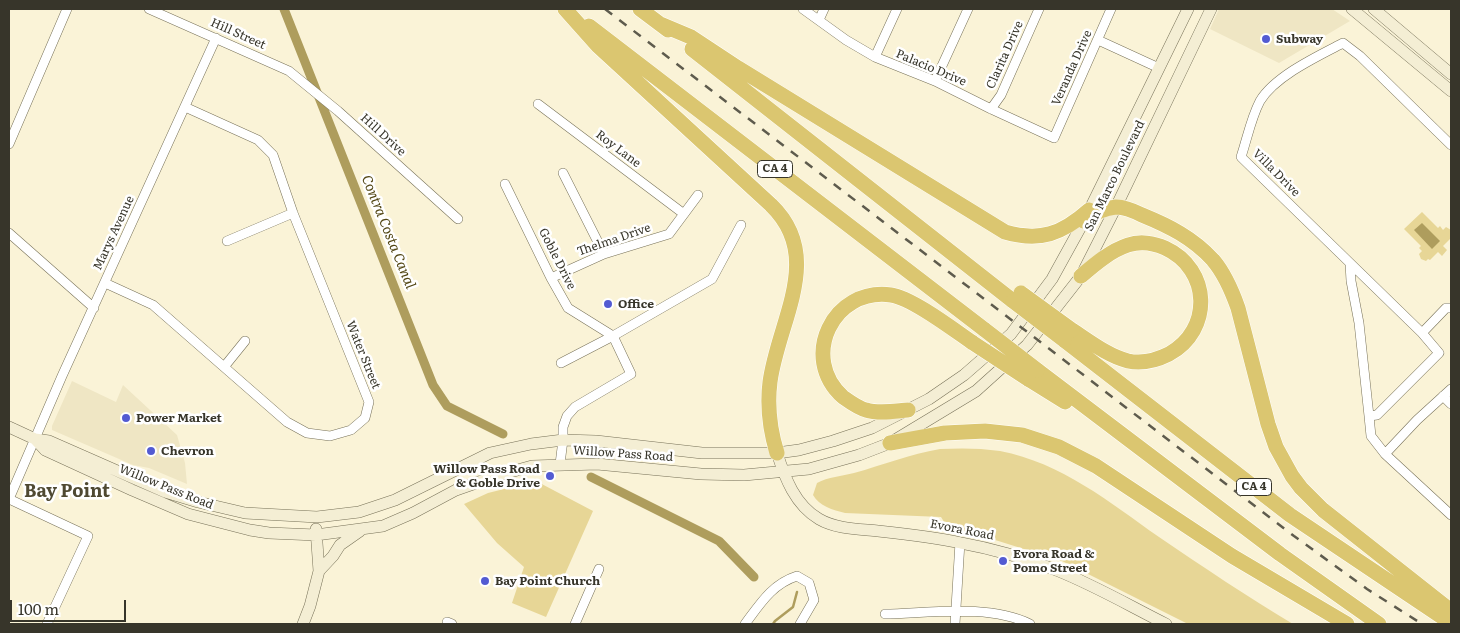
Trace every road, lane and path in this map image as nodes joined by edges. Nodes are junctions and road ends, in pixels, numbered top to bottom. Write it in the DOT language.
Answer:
graph roads {
  1 [pos="67,9"];
  2 [pos="149,9"];
  3 [pos="565,9"];
  4 [pos="640,9"];
  5 [pos="803,9"];
  6 [pos="824,9"];
  7 [pos="897,9"];
  8 [pos="968,9"];
  9 [pos="1039,9"];
  10 [pos="1112,9"];
  11 [pos="1188,9"];
  12 [pos="1211,9"];
  13 [pos="1352,9"];
  14 [pos="1374,9"];
  15 [pos="819,20"];
  16 [pos="660,24"];
  17 [pos="216,38"];
  18 [pos="1098,40"];
  19 [pos="875,57"];
  20 [pos="1159,68"];
  21 [pos="289,71"];
  22 [pos="1451,74"];
  23 [pos="935,81"];
  24 [pos="1451,91"];
  25 [pos="538,104"];
  26 [pos="186,107"];
  27 [pos="991,109"];
  28 [pos="1054,138"];
  29 [pos="9,144"];
  30 [pos="1451,146"];
  31 [pos="563,173"];
  32 [pos="505,184"];
  33 [pos="698,195"];
  34 [pos="1116,207"];
  35 [pos="293,213"];
  36 [pos="684,214"];
  37 [pos="1087,216"];
  38 [pos="458,219"];
  39 [pos="741,225"];
  40 [pos="9,233"];
  41 [pos="227,240"];
  42 [pos="604,254"];
  43 [pos="1350,263"];
  44 [pos="1081,276"];
  45 [pos="551,278"];
  46 [pos="105,283"];
  47 [pos="94,308"];
  48 [pos="1451,308"];
  49 [pos="1422,332"];
  50 [pos="1011,334"];
  51 [pos="1068,335"];
  52 [pos="613,336"];
  53 [pos="245,341"];
  54 [pos="1028,346"];
  55 [pos="561,363"];
  56 [pos="224,367"];
  57 [pos="1033,374"];
  58 [pos="1451,389"];
  59 [pos="1443,396"];
  60 [pos="1451,404"];
  61 [pos="908,410"];
  62 [pos="1369,416"];
  63 [pos="9,427"];
  64 [pos="35,439"];
  65 [pos="563,440"];
  66 [pos="890,442"];
  67 [pos="777,453"];
  68 [pos="1385,454"];
  69 [pos="560,464"];
  70 [pos="783,472"];
  71 [pos="9,499"];
  72 [pos="1451,515"];
  73 [pos="316,518"];
  74 [pos="362,529"];
  75 [pos="316,535"];
  76 [pos="960,542"];
  77 [pos="599,569"];
  78 [pos="319,571"];
  79 [pos="1451,611"];
  80 [pos="956,612"];
  81 [pos="885,614"];
  82 [pos="1451,623"];
  83 [pos="47,624"];
  84 [pos="303,624"];
  85 [pos="575,624"];
  86 [pos="745,624"];
  87 [pos="800,624"];
  88 [pos="956,624"];
  89 [pos="1030,624"];
  90 [pos="1166,624"];
  91 [pos="1347,624"];
  92 [pos="1379,624"];
  1 -- 29 [label="street"];
  2 -- 17 [label="street, Hill Street"];
  3 -- 57 [label="highway, CA 4, bridge"];
  3 -- 67 [label="highway"];
  4 -- 16 [label="highway, CA 4"];
  5 -- 15 [label="street, Palacio Drive"];
  6 -- 15 [label="street"];
  7 -- 19 [label="street"];
  8 -- 23 [label="street"];
  9 -- 27 [label="street, Clarita Drive"];
  10 -- 18 [label="street, Veranda Drive"];
  11 -- 20 [label="main road, San Marco Boulevard"];
  12 -- 34 [label="main road, San Marco Boulevard"];
  13 -- 24 [label="main road"];
  14 -- 22 [label="main road"];
  15 -- 19 [label="street, Palacio Drive"];
  16 -- 37 [label="highway"];
  16 -- 51 [label="highway, CA 4, bridge"];
  17 -- 21 [label="street, Hill Street"];
  17 -- 26 [label="street, Marys Avenue"];
  18 -- 20 [label="street"];
  18 -- 28 [label="street, Veranda Drive"];
  19 -- 23 [label="street, Palacio Drive"];
  20 -- 37 [label="main road, San Marco Boulevard"];
  21 -- 38 [label="street, Hill Drive"];
  23 -- 27 [label="street, Palacio Drive"];
  25 -- 36 [label="street, Roy Lane"];
  26 -- 35 [label="street, Water Street"];
  26 -- 46 [label="street, Marys Avenue"];
  27 -- 28 [label="street, Palacio Drive"];
  30 -- 43 [label="street, Villa Drive"];
  31 -- 42 [label="street"];
  32 -- 45 [label="street, Goble Drive"];
  33 -- 36 [label="street, Thelma Drive"];
  34 -- 37 [label="highway"];
  34 -- 44 [label="main road, San Marco Boulevard"];
  34 -- 79 [label="highway"];
  35 -- 41 [label="street"];
  35 -- 56 [label="street, Water Street"];
  36 -- 42 [label="street, Thelma Drive"];
  37 -- 50 [label="main road, San Marco Boulevard"];
  39 -- 52 [label="street"];
  40 -- 47 [label="street"];
  42 -- 45 [label="street, Thelma Drive"];
  43 -- 49 [label="street, Villa Drive"];
  43 -- 62 [label="street"];
  44 -- 51 [label="highway"];
  44 -- 54 [label="main road, San Marco Boulevard"];
  45 -- 52 [label="street, Goble Drive"];
  46 -- 47 [label="street, Marys Avenue"];
  46 -- 56 [label="street, Water Street"];
  47 -- 64 [label="street, Marys Avenue"];
  48 -- 49 [label="street"];
  49 -- 62 [label="street, Villa Drive"];
  50 -- 61 [label="main road, Willow Pass Road"];
  51 -- 82 [label="highway, CA 4"];
  52 -- 55 [label="street"];
  52 -- 65 [label="street"];
  53 -- 56 [label="street"];
  54 -- 66 [label="main road, Willow Pass Road"];
  57 -- 61 [label="highway, bridge"];
  57 -- 92 [label="highway, CA 4"];
  58 -- 59 [label="street"];
  59 -- 60 [label="street"];
  59 -- 68 [label="street"];
  61 -- 67 [label="main road, Willow Pass Road"];
  62 -- 68 [label="street"];
  63 -- 64 [label="main road, Willow Pass Road"];
  64 -- 71 [label="street, Marys Avenue"];
  64 -- 73 [label="main road, Willow Pass Road"];
  64 -- 75 [label="main road, Willow Pass Road"];
  65 -- 67 [label="main road, Willow Pass Road"];
  65 -- 69 [label="street"];
  65 -- 73 [label="main road, Willow Pass Road"];
  66 -- 70 [label="main road, Willow Pass Road"];
  66 -- 91 [label="highway"];
  67 -- 70 [label="main road, Evora Road"];
  68 -- 72 [label="street"];
  69 -- 70 [label="main road, Willow Pass Road"];
  69 -- 74 [label="main road, Willow Pass Road"];
  70 -- 76 [label="main road, Evora Road"];
  71 -- 83 [label="street"];
  73 -- 75 [label="main road"];
  74 -- 75 [label="main road, Willow Pass Road"];
  74 -- 78 [label="main road"];
  75 -- 78 [label="main road"];
  76 -- 80 [label="street"];
  76 -- 90 [label="main road, Evora Road"];
  77 -- 85 [label="street"];
  78 -- 84 [label="main road"];
  80 -- 81 [label="street"];
  80 -- 88 [label="street"];
  80 -- 89 [label="street"];
  86 -- 87 [label="street"];
}
